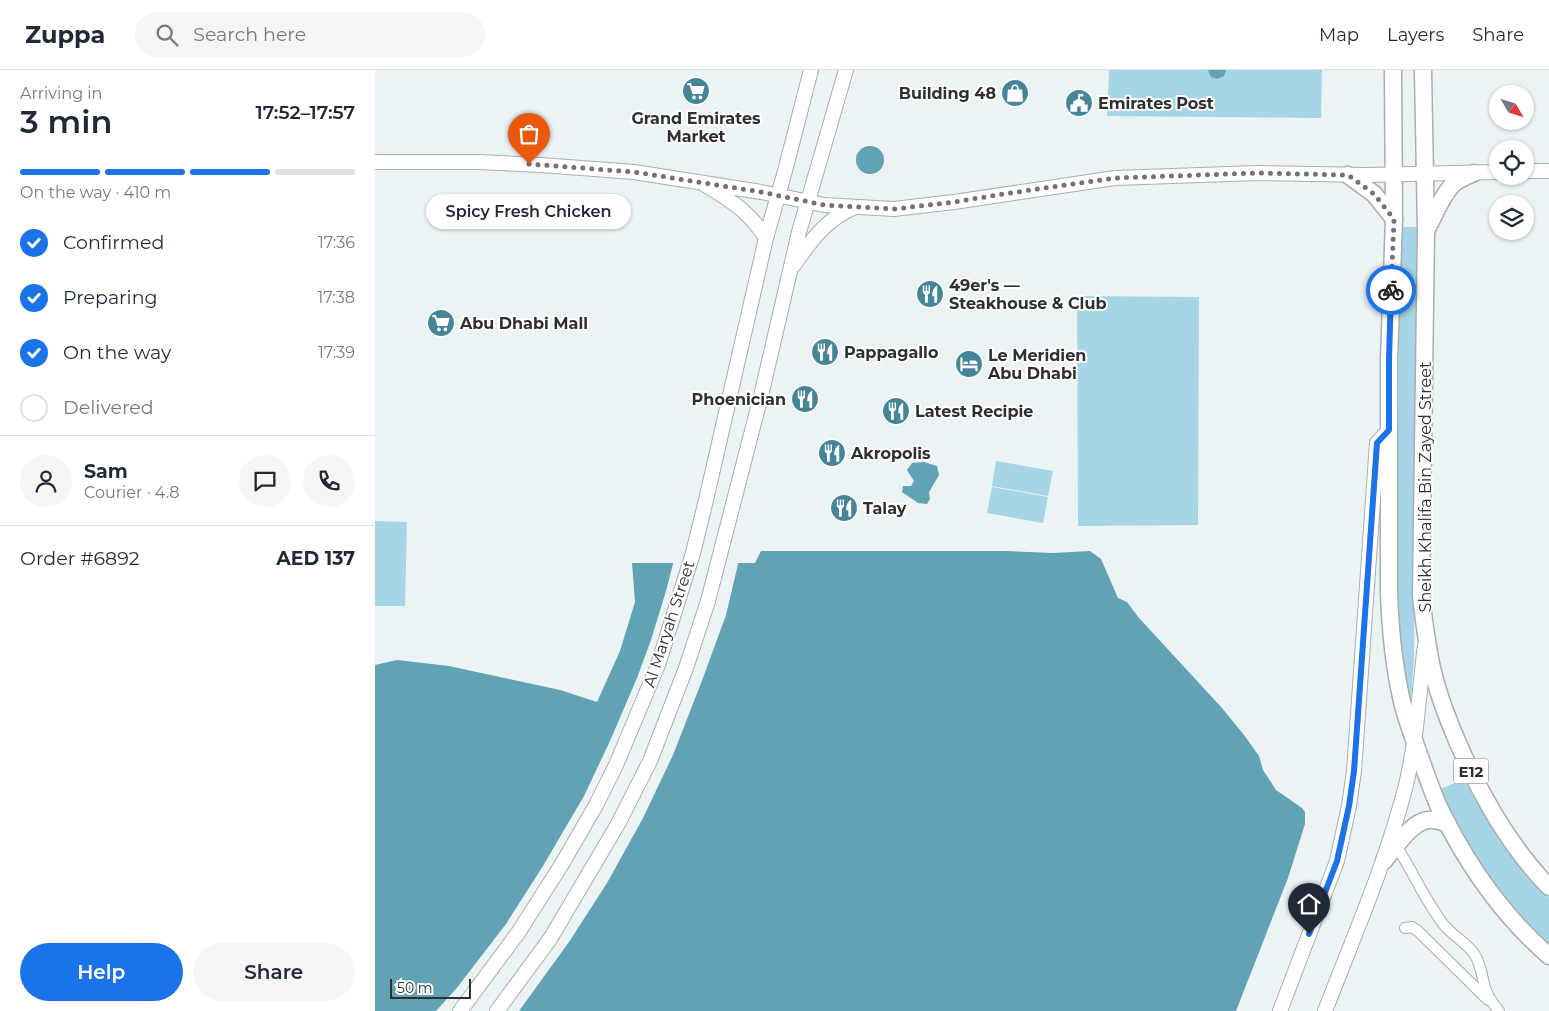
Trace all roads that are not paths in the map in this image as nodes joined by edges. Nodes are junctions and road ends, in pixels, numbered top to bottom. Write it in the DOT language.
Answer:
graph roads {
  1 [pos="811,70"];
  2 [pos="846,70"];
  3 [pos="1393,70"];
  4 [pos="1423,70"];
  5 [pos="375,162"];
  6 [pos="1549,170"];
  7 [pos="1534,171"];
  8 [pos="1489,172"];
  9 [pos="1474,173"];
  10 [pos="1348,175"];
  11 [pos="1394,175"];
  12 [pos="1425,175"];
  13 [pos="699,181"];
  14 [pos="778,195"];
  15 [pos="808,202"];
  16 [pos="854,207"];
  17 [pos="1394,219"];
  18 [pos="1426,231"];
  19 [pos="766,238"];
  20 [pos="789,272"];
  21 [pos="1389,430"];
  22 [pos="1426,637"];
  23 [pos="1414,741"];
  24 [pos="1448,824"];
  25 [pos="1396,846"];
  26 [pos="1384,861"];
  27 [pos="1549,887"];
  28 [pos="1405,928"];
  29 [pos="1549,956"];
  30 [pos="1497,1008"];
  31 [pos="460,1011"];
  32 [pos="497,1011"];
  33 [pos="1280,1011"];
  34 [pos="1325,1011"];
  1 -- 14 [label="main road, Al Maryah Street"];
  2 -- 15 [label="main road, Al Maryah Street"];
  3 -- 11 [label="main road"];
  4 -- 12 [label="main road, Sheikh Khalifa Bin Zayed Street"];
  5 -- 13 [label="main road"];
  6 -- 7 [label="main road"];
  8 -- 9 [label="main road"];
  9 -- 12 [label="main road"];
  9 -- 18 [label="main road"];
  10 -- 11 [label="main road"];
  10 -- 16 [label="main road"];
  10 -- 17 [label="main road"];
  11 -- 12 [label="main road"];
  11 -- 17 [label="main road"];
  12 -- 18 [label="main road, Sheikh Khalifa Bin Zayed Street"];
  13 -- 14 [label="main road"];
  13 -- 19 [label="main road"];
  14 -- 15 [label="main road"];
  14 -- 19 [label="main road, Al Maryah Street"];
  15 -- 16 [label="main road"];
  15 -- 20 [label="main road, Al Maryah Street"];
  16 -- 20 [label="main road"];
  17 -- 21 [label="main road"];
  18 -- 22 [label="main road, Sheikh Khalifa Bin Zayed Street"];
  19 -- 31 [label="main road, Al Maryah Street"];
  20 -- 32 [label="main road, Al Maryah Street"];
  21 -- 23 [label="main road, E12"];
  21 -- 33 [label="main road"];
  22 -- 23 [label="main road"];
  22 -- 27 [label="main road, Sheikh Khalifa Bin Zayed Street / E12"];
  23 -- 24 [label="main road, E12"];
  23 -- 26 [label="main road"];
  24 -- 25 [label="main road"];
  24 -- 29 [label="main road, E12"];
  25 -- 26 [label="main road"];
  25 -- 30 [label="street"];
  26 -- 34 [label="main road"];
  28 -- 30 [label="street"];
}
